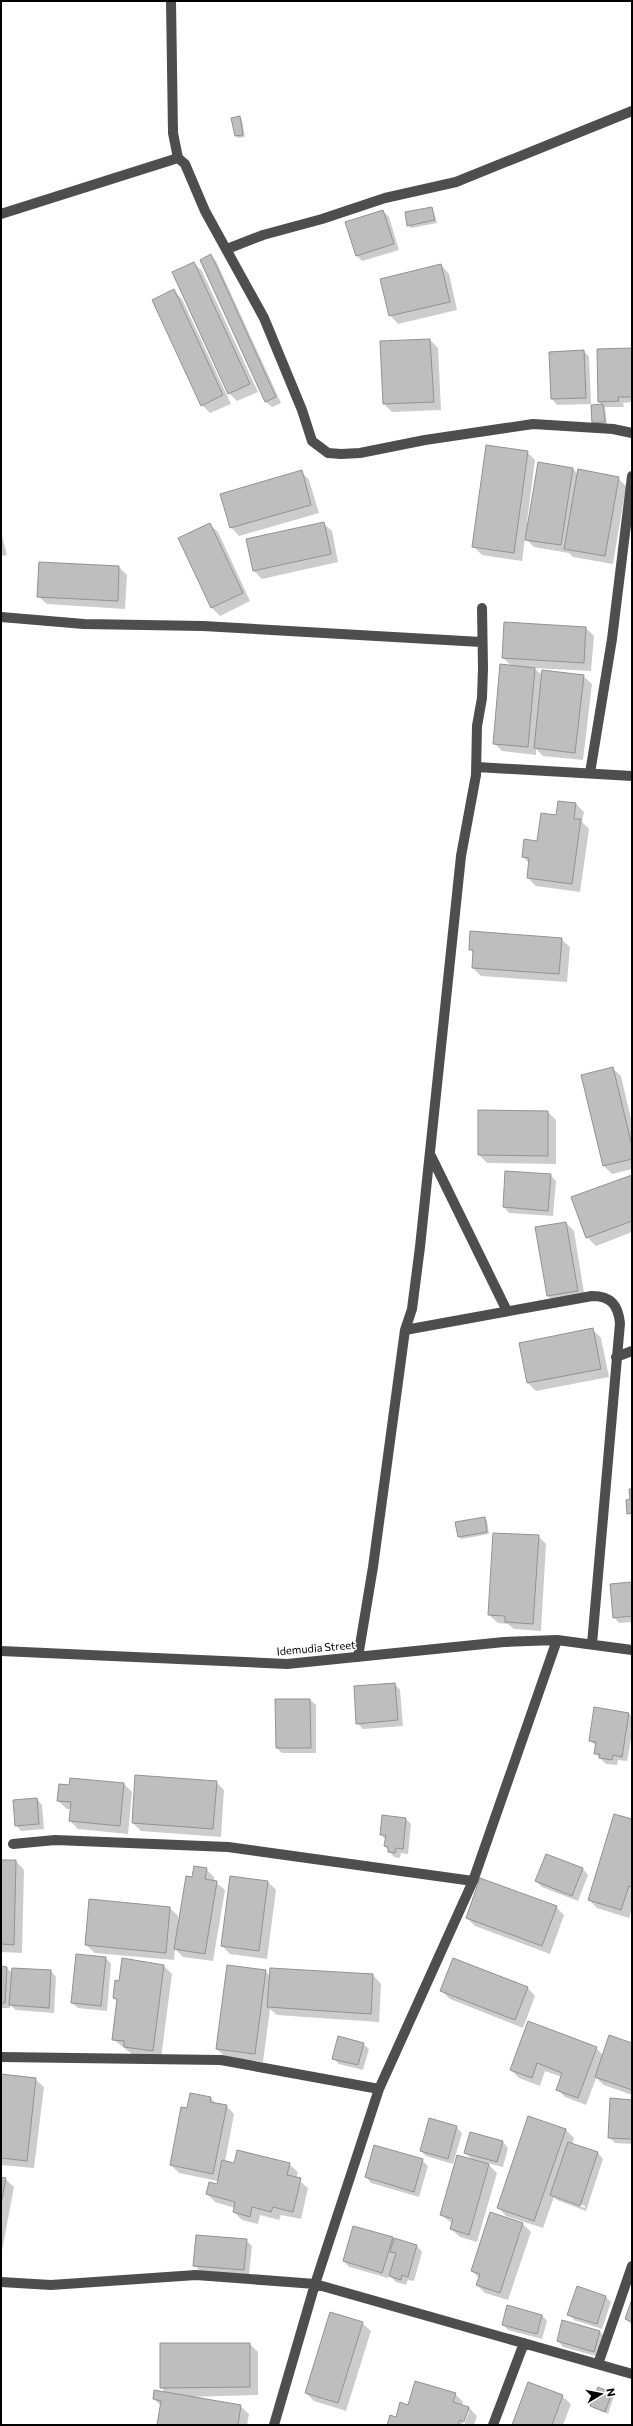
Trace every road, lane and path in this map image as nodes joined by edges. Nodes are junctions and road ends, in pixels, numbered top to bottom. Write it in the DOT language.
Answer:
graph roads {
  1 [pos="171,1"];
  2 [pos="632,111"];
  3 [pos="178,158"];
  4 [pos="1,214"];
  5 [pos="227,249"];
  6 [pos="632,433"];
  7 [pos="632,476"];
  8 [pos="482,608"];
  9 [pos="1,617"];
  10 [pos="481,642"];
  11 [pos="477,767"];
  12 [pos="590,772"];
  13 [pos="632,776"];
  14 [pos="431,1156"];
  15 [pos="507,1311"];
  16 [pos="405,1330"];
  17 [pos="632,1351"];
  18 [pos="616,1357"];
  19 [pos="557,1640"];
  20 [pos="592,1644"];
  21 [pos="632,1650"];
  22 [pos="1,1651"];
  23 [pos="358,1657"];
  24 [pos="13,1844"];
  25 [pos="472,1880"];
  26 [pos="1,2056"];
  27 [pos="379,2089"];
  28 [pos="632,2266"];
  29 [pos="1,2282"];
  30 [pos="315,2284"];
  31 [pos="524,2343"];
  32 [pos="598,2364"];
  33 [pos="632,2374"];
  34 [pos="274,2425"];
  35 [pos="492,2425"];
  1 -- 3 [label="street"];
  2 -- 5 [label="street"];
  3 -- 4 [label="street"];
  3 -- 5 [label="street"];
  5 -- 6 [label="street"];
  7 -- 12 [label="street"];
  8 -- 10 [label="street"];
  9 -- 10 [label="street"];
  10 -- 11 [label="street"];
  11 -- 12 [label="street"];
  11 -- 14 [label="street"];
  12 -- 13 [label="street"];
  14 -- 15 [label="street"];
  14 -- 16 [label="street"];
  15 -- 16 [label="street"];
  15 -- 18 [label="street"];
  16 -- 23 [label="street"];
  17 -- 18 [label="street"];
  18 -- 20 [label="street"];
  19 -- 20 [label="street, Idemudia Street"];
  19 -- 23 [label="street, Idemudia Street"];
  19 -- 25 [label="street"];
  20 -- 21 [label="street, Idemudia Street"];
  22 -- 23 [label="street, Idemudia Street"];
  24 -- 25 [label="street"];
  25 -- 27 [label="street"];
  26 -- 27 [label="street"];
  27 -- 30 [label="street"];
  28 -- 32 [label="street"];
  29 -- 30 [label="street"];
  30 -- 31 [label="street"];
  30 -- 34 [label="street"];
  31 -- 32 [label="street"];
  31 -- 35 [label="street"];
  32 -- 33 [label="street"];
}
